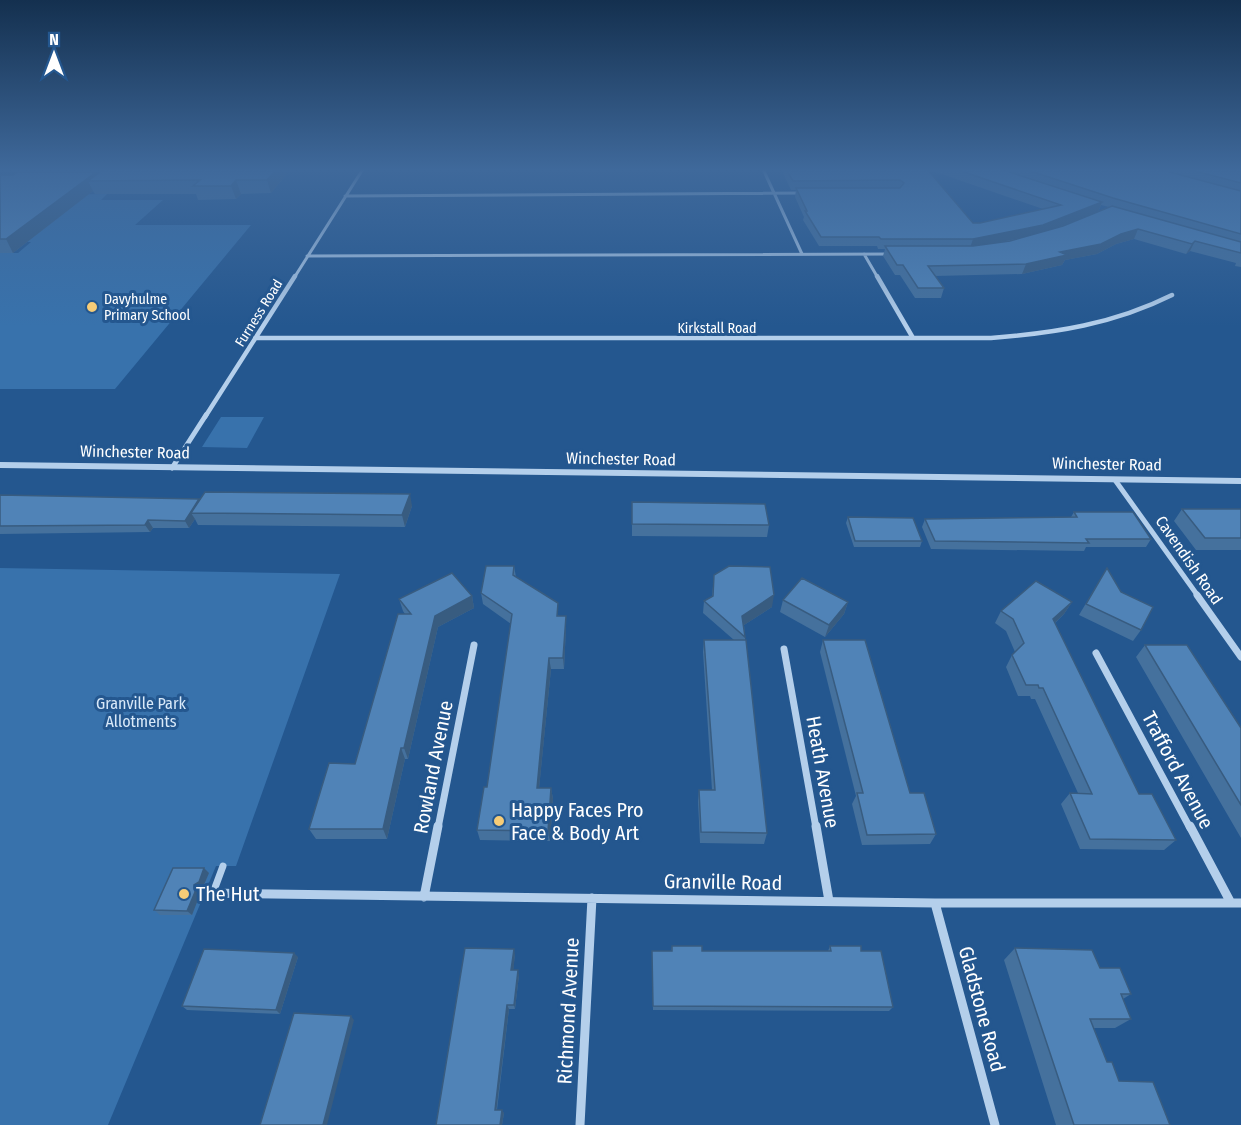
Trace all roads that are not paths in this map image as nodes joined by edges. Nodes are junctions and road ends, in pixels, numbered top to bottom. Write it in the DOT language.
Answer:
graph roads {
  1 [pos="329,222"];
  2 [pos="788,222"];
  3 [pos="802,254"];
  4 [pos="864,254"];
  5 [pos="896,254"];
  6 [pos="307,256"];
  7 [pos="1172,295"];
  8 [pos="255,338"];
  9 [pos="913,339"];
  10 [pos="0,465"];
  11 [pos="172,468"];
  12 [pos="1115,480"];
  13 [pos="1241,481"];
  14 [pos="474,645"];
  15 [pos="784,649"];
  16 [pos="1096,652"];
  17 [pos="1241,657"];
  18 [pos="223,866"];
  19 [pos="209,893"];
  20 [pos="424,897"];
  21 [pos="592,898"];
  22 [pos="830,901"];
  23 [pos="934,903"];
  24 [pos="1236,903"];
  25 [pos="579,1125"];
  26 [pos="995,1125"];
  1 -- 6 [label="street, Furness Road"];
  2 -- 3 [label="street"];
  3 -- 4 [label="street"];
  3 -- 6 [label="street"];
  4 -- 5 [label="street"];
  4 -- 9 [label="street"];
  6 -- 8 [label="street, Furness Road"];
  7 -- 9 [label="street, Kirkstall Road"];
  8 -- 9 [label="street, Kirkstall Road"];
  8 -- 11 [label="street, Furness Road"];
  10 -- 11 [label="street, Winchester Road"];
  11 -- 12 [label="street, Winchester Road"];
  12 -- 13 [label="street, Winchester Road"];
  12 -- 17 [label="street, Cavendish Road"];
  14 -- 20 [label="street, Rowland Avenue"];
  15 -- 22 [label="street, Heath Avenue"];
  16 -- 24 [label="street, Trafford Avenue"];
  18 -- 19 [label="lane"];
  19 -- 20 [label="street, Granville Road"];
  20 -- 21 [label="street, Granville Road"];
  21 -- 22 [label="street, Granville Road"];
  21 -- 25 [label="street, Richmond Avenue"];
  22 -- 23 [label="street, Granville Road"];
  23 -- 24 [label="street, Granville Road"];
  23 -- 26 [label="street, Gladstone Road"];
}
